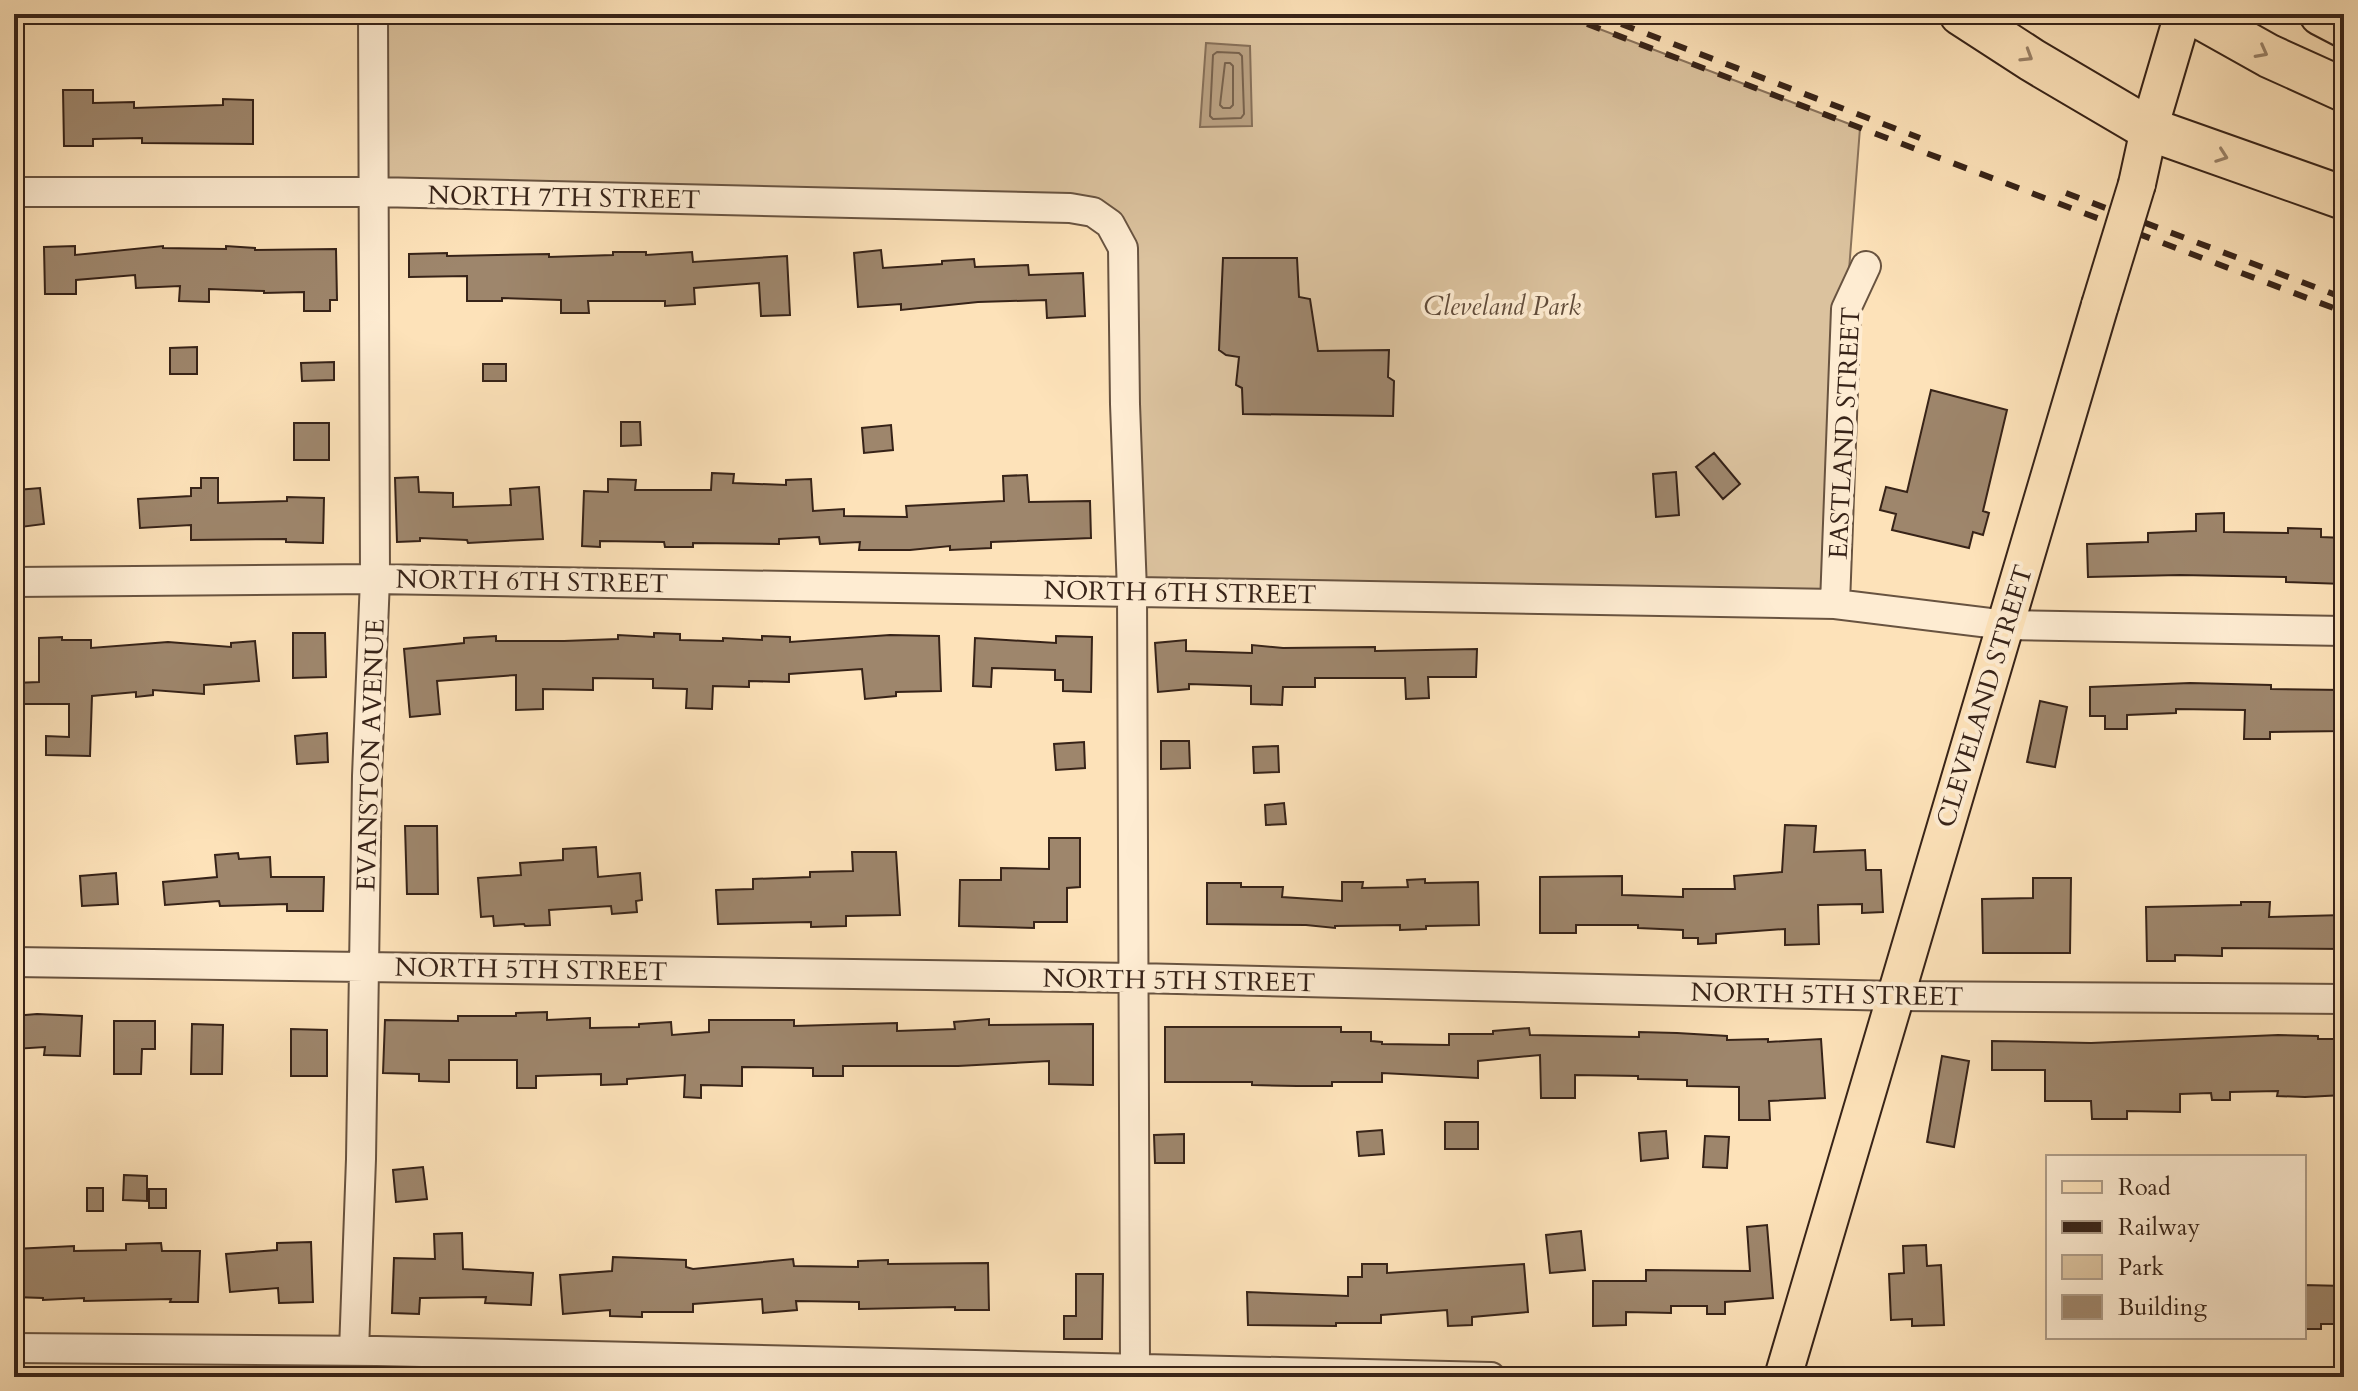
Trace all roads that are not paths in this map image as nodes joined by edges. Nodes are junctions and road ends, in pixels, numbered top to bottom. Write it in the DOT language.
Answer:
graph roads {
  1 [pos="373,14"];
  2 [pos="1961,14"];
  3 [pos="2183,14"];
  4 [pos="2194,14"];
  5 [pos="2321,14"];
  6 [pos="2344,26"];
  7 [pos="2344,90"];
  8 [pos="2149,129"];
  9 [pos="14,192"];
  10 [pos="375,192"];
  11 [pos="2344,198"];
  12 [pos="1866,266"];
  13 [pos="375,579"];
  14 [pos="14,582"];
  15 [pos="1132,591"];
  16 [pos="1835,604"];
  17 [pos="2006,625"];
  18 [pos="2344,631"];
  19 [pos="14,962"];
  20 [pos="364,967"];
  21 [pos="1135,978"];
  22 [pos="1898,996"];
  23 [pos="2344,999"];
  24 [pos="14,1348"];
  25 [pos="354,1351"];
  26 [pos="664,1367"];
  27 [pos="1135,1368"];
  28 [pos="1337,1375"];
  29 [pos="1491,1377"];
  30 [pos="1783,1377"];
  1 -- 10 [label="street, EVANSTON AVENUE"];
  2 -- 8 [label="highway, one-way"];
  3 -- 8 [label="main road, CLEVELAND STREET"];
  4 -- 7 [label="highway, one-way"];
  5 -- 6 [label="highway"];
  8 -- 11 [label="highway, one-way"];
  8 -- 17 [label="main road, CLEVELAND STREET, bridge"];
  9 -- 10 [label="street, NORTH 7TH STREET"];
  10 -- 13 [label="street, EVANSTON AVENUE"];
  10 -- 15 [label="street, NORTH 7TH STREET"];
  12 -- 16 [label="street, EASTLAND STREET"];
  13 -- 14 [label="street, NORTH 6TH STREET"];
  13 -- 15 [label="street, NORTH 6TH STREET"];
  13 -- 20 [label="street, EVANSTON AVENUE"];
  15 -- 16 [label="street, NORTH 6TH STREET"];
  15 -- 21 [label="street"];
  16 -- 17 [label="street, NORTH 6TH STREET"];
  17 -- 18 [label="street, NORTH 6TH STREET"];
  17 -- 22 [label="main road, CLEVELAND STREET"];
  19 -- 20 [label="street, NORTH 5TH STREET"];
  20 -- 21 [label="street, NORTH 5TH STREET"];
  20 -- 25 [label="street, EVANSTON AVENUE"];
  21 -- 22 [label="street, NORTH 5TH STREET"];
  21 -- 27 [label="street"];
  22 -- 23 [label="street, NORTH 5TH STREET"];
  22 -- 30 [label="main road, CLEVELAND STREET"];
  24 -- 25 [label="street"];
  25 -- 26 [label="street"];
  26 -- 27 [label="street"];
  27 -- 28 [label="street"];
  28 -- 29 [label="street"];
}
